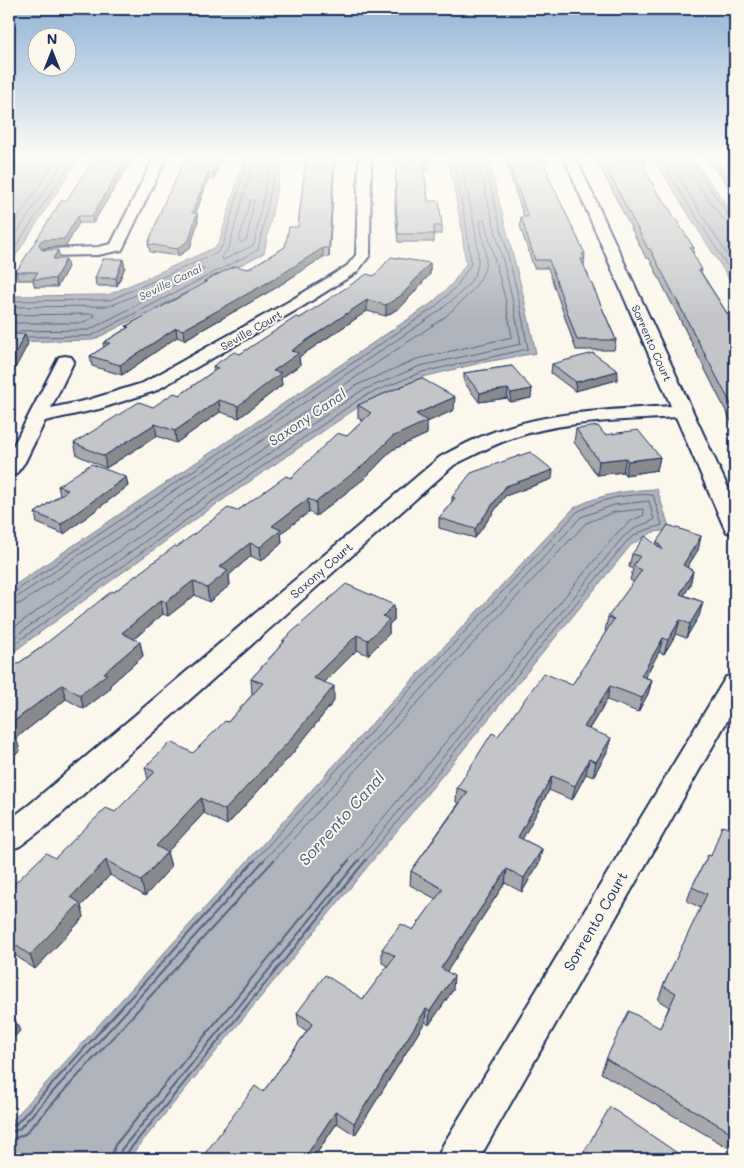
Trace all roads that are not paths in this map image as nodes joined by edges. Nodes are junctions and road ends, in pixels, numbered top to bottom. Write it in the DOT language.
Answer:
graph roads {
  1 [pos="134,213"];
  2 [pos="364,213"];
  3 [pos="594,213"];
  4 [pos="49,254"];
  5 [pos="65,361"];
  6 [pos="682,411"];
  7 [pos="36,417"];
  8 [pos="9,470"];
  9 [pos="735,527"];
  10 [pos="735,684"];
  11 [pos="9,837"];
  12 [pos="457,1159"];
  1 -- 4 [label="street"];
  2 -- 7 [label="street, Seville Court"];
  3 -- 6 [label="street, Sorrento Court"];
  5 -- 7 [label="street"];
  6 -- 9 [label="street, Sorrento Court"];
  6 -- 11 [label="street, Saxony Court"];
  7 -- 8 [label="street"];
  10 -- 12 [label="street, Sorrento Court"];
}
